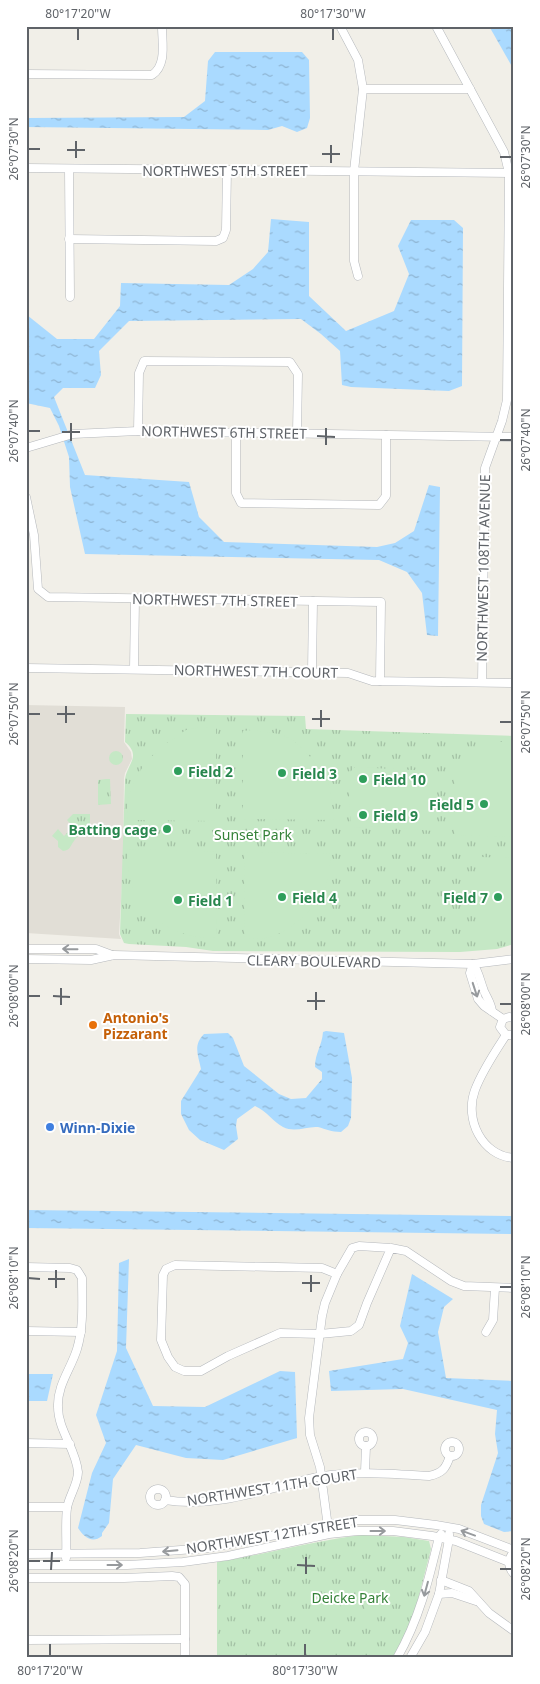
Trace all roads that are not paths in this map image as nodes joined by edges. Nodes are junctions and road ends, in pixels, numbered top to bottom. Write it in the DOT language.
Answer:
graph roads {
  1 [pos="162,26"];
  2 [pos="340,26"];
  3 [pos="436,26"];
  4 [pos="26,74"];
  5 [pos="363,89"];
  6 [pos="470,89"];
  7 [pos="26,168"];
  8 [pos="69,169"];
  9 [pos="227,170"];
  10 [pos="354,171"];
  11 [pos="511,173"];
  12 [pos="69,240"];
  13 [pos="358,276"];
  14 [pos="70,297"];
  15 [pos="138,431"];
  16 [pos="236,433"];
  17 [pos="297,433"];
  18 [pos="386,435"];
  19 [pos="496,437"];
  20 [pos="514,437"];
  21 [pos="26,448"];
  22 [pos="26,497"];
  23 [pos="30,536"];
  24 [pos="135,599"];
  25 [pos="312,601"];
  26 [pos="26,668"];
  27 [pos="134,669"];
  28 [pos="312,672"];
  29 [pos="380,681"];
  30 [pos="482,682"];
  31 [pos="514,683"];
  32 [pos="26,948"];
  33 [pos="114,956"];
  34 [pos="26,959"];
  35 [pos="514,959"];
  36 [pos="473,964"];
  37 [pos="514,1018"];
  38 [pos="503,1019"];
  39 [pos="510,1035"];
  40 [pos="514,1158"];
  41 [pos="391,1248"];
  42 [pos="26,1267"];
  43 [pos="337,1274"];
  44 [pos="495,1288"];
  45 [pos="514,1288"];
  46 [pos="26,1331"];
  47 [pos="81,1332"];
  48 [pos="486,1332"];
  49 [pos="320,1334"];
  50 [pos="26,1443"];
  51 [pos="70,1444"];
  52 [pos="366,1446"];
  53 [pos="450,1456"];
  54 [pos="365,1472"];
  55 [pos="321,1476"];
  56 [pos="165,1500"];
  57 [pos="26,1507"];
  58 [pos="67,1507"];
  59 [pos="328,1524"];
  60 [pos="447,1527"];
  61 [pos="329,1534"];
  62 [pos="439,1537"];
  63 [pos="450,1539"];
  64 [pos="514,1551"];
  65 [pos="26,1554"];
  66 [pos="66,1554"];
  67 [pos="509,1562"];
  68 [pos="26,1565"];
  69 [pos="66,1565"];
  70 [pos="514,1574"];
  71 [pos="26,1578"];
  72 [pos="441,1580"];
  73 [pos="439,1594"];
  74 [pos="478,1602"];
  75 [pos="514,1631"];
  76 [pos="185,1639"];
  77 [pos="26,1640"];
  78 [pos="185,1658"];
  79 [pos="397,1658"];
  80 [pos="410,1658"];
  1 -- 4 [label="street"];
  2 -- 5 [label="street"];
  3 -- 6 [label="street, NORTHWEST 108TH AVENUE"];
  5 -- 6 [label="street"];
  5 -- 10 [label="street"];
  6 -- 11 [label="street, NORTHWEST 108TH AVENUE"];
  7 -- 8 [label="street, NORTHWEST 5TH STREET"];
  8 -- 9 [label="street, NORTHWEST 5TH STREET"];
  8 -- 12 [label="street"];
  9 -- 10 [label="street, NORTHWEST 5TH STREET"];
  9 -- 12 [label="street"];
  10 -- 11 [label="street, NORTHWEST 5TH STREET"];
  10 -- 13 [label="street"];
  11 -- 19 [label="street, NORTHWEST 108TH AVENUE"];
  12 -- 14 [label="street"];
  15 -- 16 [label="street, NORTHWEST 6TH STREET"];
  15 -- 17 [label="street"];
  15 -- 21 [label="street, NORTHWEST 6TH STREET"];
  16 -- 17 [label="street, NORTHWEST 6TH STREET"];
  16 -- 18 [label="street"];
  17 -- 18 [label="street, NORTHWEST 6TH STREET"];
  18 -- 19 [label="street, NORTHWEST 6TH STREET"];
  19 -- 20 [label="street, NORTHWEST 6TH STREET"];
  19 -- 30 [label="street, NORTHWEST 108TH AVENUE"];
  22 -- 23 [label="street"];
  23 -- 24 [label="street, NORTHWEST 7TH STREET"];
  24 -- 25 [label="street, NORTHWEST 7TH STREET"];
  24 -- 27 [label="street"];
  25 -- 28 [label="street"];
  25 -- 29 [label="street, NORTHWEST 7TH STREET"];
  26 -- 27 [label="street, NORTHWEST 7TH COURT"];
  27 -- 28 [label="street, NORTHWEST 7TH COURT"];
  28 -- 29 [label="street, NORTHWEST 7TH COURT"];
  29 -- 30 [label="street, NORTHWEST 7TH COURT"];
  30 -- 31 [label="street, NORTHWEST 7TH COURT"];
  33 -- 32 [label="street, CLEARY BOULEVARD, one-way"];
  33 -- 34 [label="street, CLEARY BOULEVARD"];
  33 -- 36 [label="street, CLEARY BOULEVARD"];
  35 -- 36 [label="street, CLEARY BOULEVARD"];
  36 -- 38 [label="street"];
  37 -- 38 [label="street"];
  38 -- 39 [label="street"];
  39 -- 40 [label="street"];
  41 -- 43 [label="street"];
  41 -- 44 [label="street"];
  41 -- 49 [label="street"];
  42 -- 47 [label="street"];
  43 -- 49 [label="street"];
  43 -- 49 [label="street"];
  44 -- 45 [label="street"];
  44 -- 48 [label="street"];
  46 -- 47 [label="street"];
  47 -- 51 [label="street"];
  49 -- 55 [label="street"];
  50 -- 51 [label="street"];
  51 -- 58 [label="street"];
  52 -- 54 [label="street"];
  53 -- 54 [label="street, NORTHWEST 11TH COURT"];
  54 -- 55 [label="street, NORTHWEST 11TH COURT"];
  55 -- 56 [label="street, NORTHWEST 11TH COURT"];
  55 -- 59 [label="street"];
  57 -- 58 [label="street"];
  58 -- 66 [label="street"];
  59 -- 60 [label="street, NORTHWEST 12TH STREET"];
  59 -- 61 [label="street"];
  59 -- 66 [label="street, NORTHWEST 12TH STREET, one-way"];
  60 -- 62 [label="street"];
  60 -- 63 [label="street"];
  64 -- 60 [label="street, NORTHWEST 12TH STREET, one-way"];
  61 -- 62 [label="street, NORTHWEST 12TH STREET, one-way"];
  69 -- 61 [label="street, NORTHWEST 12TH STREET, one-way"];
  62 -- 63 [label="street, NORTHWEST 12TH STREET"];
  62 -- 79 [label="street, one-way"];
  63 -- 67 [label="street, NORTHWEST 12TH STREET"];
  63 -- 72 [label="street"];
  64 -- 67 [label="street, NORTHWEST 12TH STREET"];
  65 -- 66 [label="street, NORTHWEST 12TH STREET"];
  66 -- 69 [label="street"];
  67 -- 70 [label="street"];
  68 -- 69 [label="street, NORTHWEST 12TH STREET"];
  71 -- 76 [label="street"];
  72 -- 73 [label="street"];
  72 -- 74 [label="street"];
  73 -- 74 [label="street"];
  73 -- 80 [label="street"];
  74 -- 75 [label="street"];
  76 -- 77 [label="street"];
  76 -- 78 [label="street"];
}
